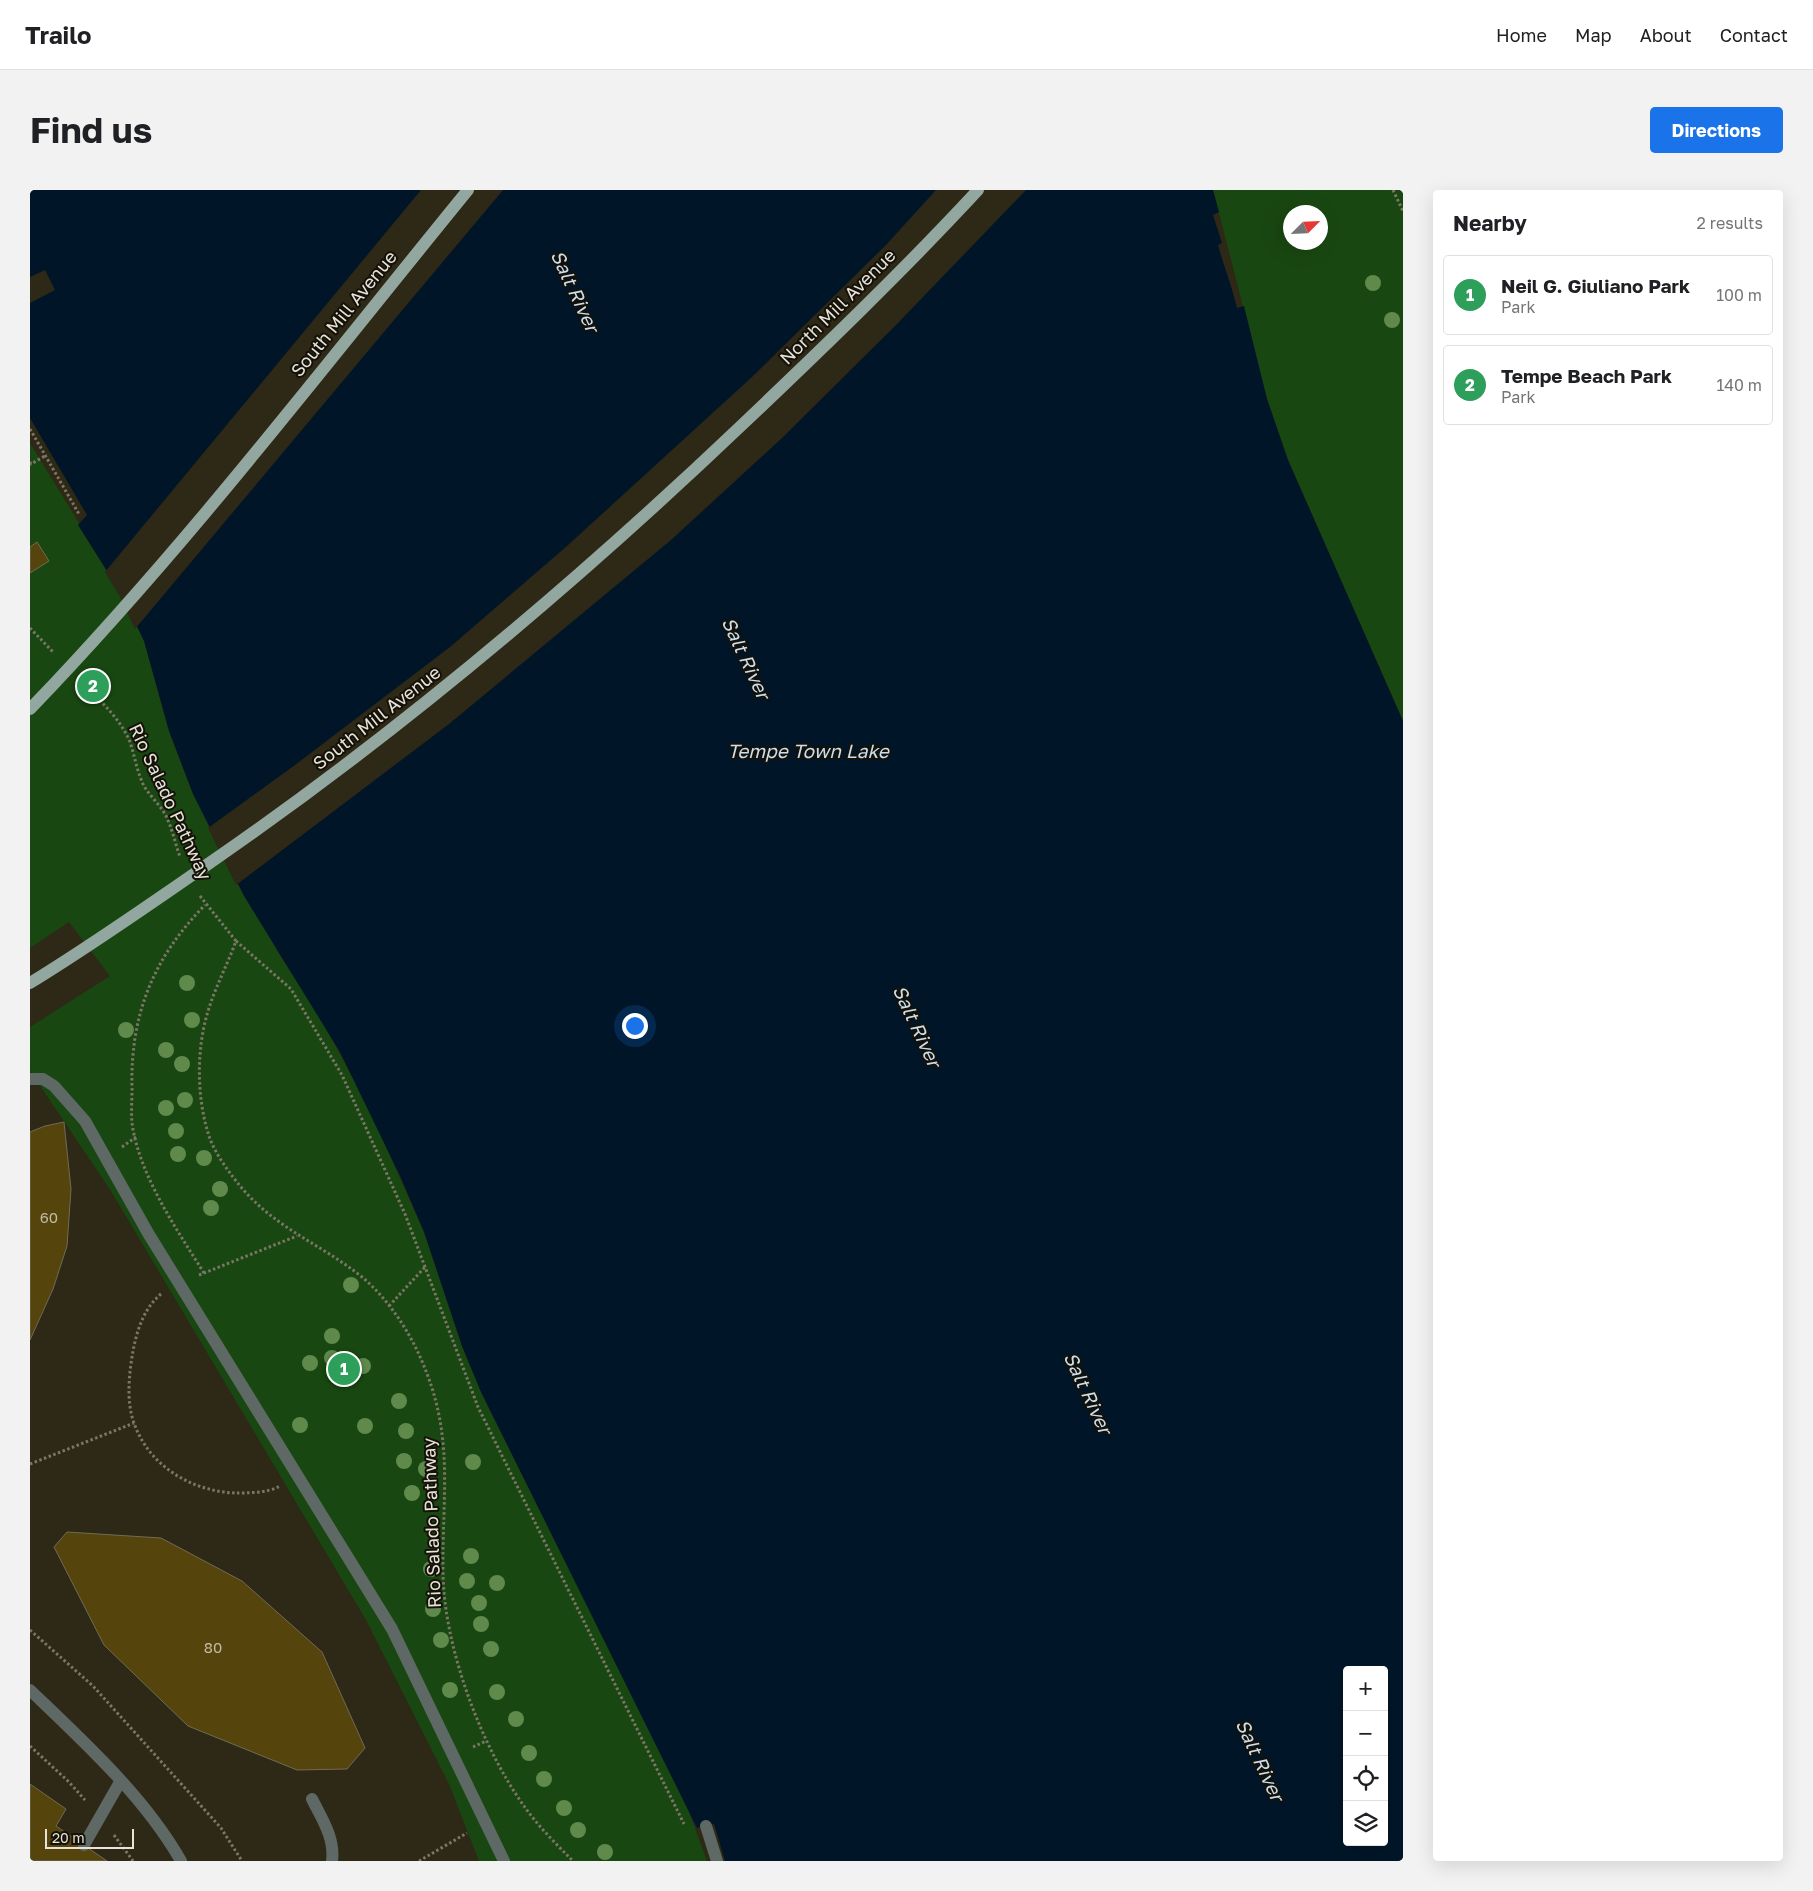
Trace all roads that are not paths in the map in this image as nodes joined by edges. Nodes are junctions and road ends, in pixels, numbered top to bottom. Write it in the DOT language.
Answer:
graph roads {
  1 [pos="468,190"];
  2 [pos="978,190"];
  3 [pos="720,446"];
  4 [pos="30,709"];
  5 [pos="30,983"];
  6 [pos="30,1079"];
  7 [pos="30,1690"];
  8 [pos="120,1782"];
  9 [pos="312,1800"];
  10 [pos="706,1826"];
  11 [pos="84,1845"];
  12 [pos="180,1861"];
  13 [pos="332,1861"];
  14 [pos="504,1861"];
  15 [pos="717,1861"];
  1 -- 4 [label="main road, South Mill Avenue"];
  2 -- 3 [label="main road, North Mill Avenue"];
  3 -- 5 [label="main road, South Mill Avenue"];
  6 -- 14 [label="lane"];
  7 -- 8 [label="lane"];
  8 -- 11 [label="lane"];
  8 -- 12 [label="lane"];
  9 -- 13 [label="lane"];
  10 -- 15 [label="lane"];
}
